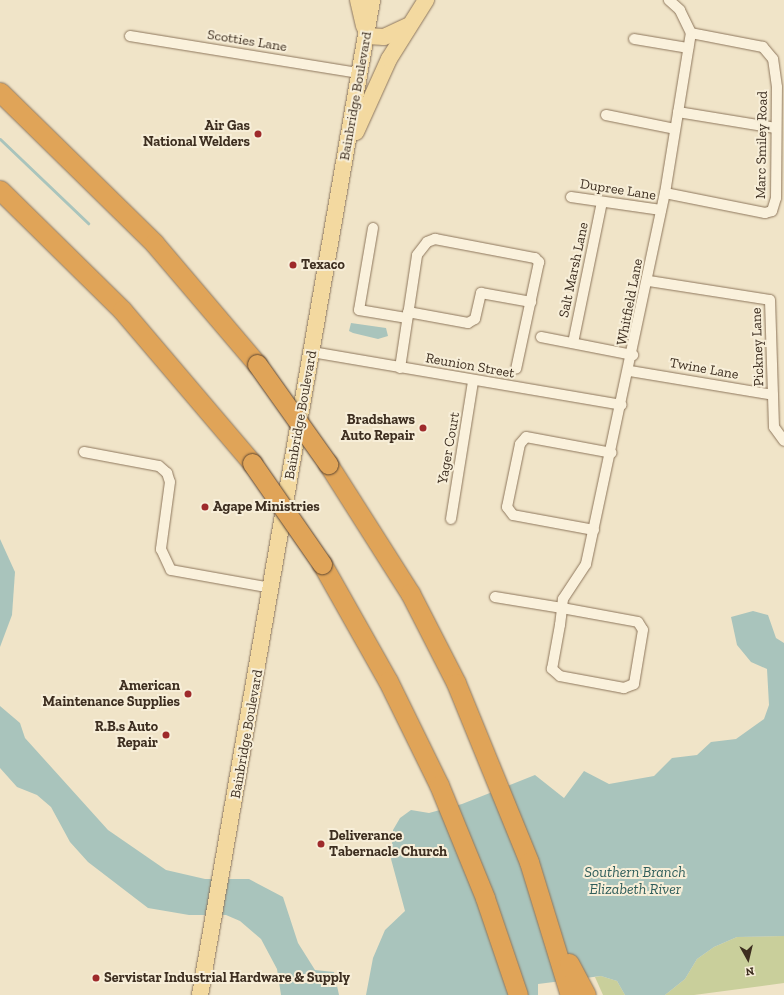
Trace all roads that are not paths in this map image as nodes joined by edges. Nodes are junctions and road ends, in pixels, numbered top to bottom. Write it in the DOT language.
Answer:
graph roads {
  1 [pos="358,0"];
  2 [pos="372,0"];
  3 [pos="426,0"];
  4 [pos="669,0"];
  5 [pos="408,26"];
  6 [pos="691,33"];
  7 [pos="130,36"];
  8 [pos="366,36"];
  9 [pos="634,39"];
  10 [pos="688,48"];
  11 [pos="360,73"];
  12 [pos="0,92"];
  13 [pos="678,112"];
  14 [pos="606,116"];
  15 [pos="776,128"];
  16 [pos="674,129"];
  17 [pos="345,156"];
  18 [pos="0,190"];
  19 [pos="665,193"];
  20 [pos="571,197"];
  21 [pos="602,202"];
  22 [pos="661,210"];
  23 [pos="373,228"];
  24 [pos="649,281"];
  25 [pos="531,302"];
  26 [pos="407,315"];
  27 [pos="541,337"];
  28 [pos="573,343"];
  29 [pos="312,352"];
  30 [pos="633,355"];
  31 [pos="400,368"];
  32 [pos="516,369"];
  33 [pos="630,371"];
  34 [pos="473,381"];
  35 [pos="773,395"];
  36 [pos="622,405"];
  37 [pos="784,441"];
  38 [pos="84,452"];
  39 [pos="612,453"];
  40 [pos="451,518"];
  41 [pos="594,530"];
  42 [pos="271,588"];
  43 [pos="495,596"];
  44 [pos="562,608"];
  45 [pos="516,992"];
  46 [pos="580,994"];
  47 [pos="200,995"];
  1 -- 8 [label="main road"];
  2 -- 8 [label="main road, Bainbridge Boulevard"];
  3 -- 5 [label="main road"];
  4 -- 6 [label="street"];
  5 -- 8 [label="main road"];
  5 -- 17 [label="main road"];
  6 -- 10 [label="street, Whitfield Lane"];
  6 -- 15 [label="street, Marc Smiley Road"];
  7 -- 11 [label="street, Scotties Lane"];
  8 -- 11 [label="main road, Bainbridge Boulevard"];
  9 -- 10 [label="street"];
  10 -- 13 [label="street, Whitfield Lane"];
  11 -- 17 [label="main road, Bainbridge Boulevard"];
  12 -- 46 [label="highway, bridge"];
  13 -- 15 [label="street"];
  13 -- 16 [label="street, Whitfield Lane"];
  14 -- 16 [label="street"];
  15 -- 19 [label="street, Marc Smiley Road"];
  16 -- 19 [label="street, Whitfield Lane"];
  17 -- 29 [label="main road, Bainbridge Boulevard"];
  18 -- 45 [label="highway, bridge"];
  19 -- 22 [label="street, Whitfield Lane"];
  20 -- 21 [label="street, Dupree Lane"];
  21 -- 22 [label="street, Dupree Lane"];
  21 -- 28 [label="street, Salt Marsh Lane"];
  22 -- 24 [label="street, Whitfield Lane"];
  23 -- 26 [label="street"];
  24 -- 30 [label="street, Whitfield Lane"];
  24 -- 35 [label="street, Pickney Lane"];
  25 -- 26 [label="street"];
  25 -- 26 [label="street"];
  25 -- 32 [label="street"];
  26 -- 31 [label="street"];
  27 -- 28 [label="street"];
  28 -- 30 [label="street"];
  29 -- 31 [label="street, Reunion Street"];
  29 -- 42 [label="main road, Bainbridge Boulevard"];
  30 -- 33 [label="street, Whitfield Lane"];
  31 -- 34 [label="street, Reunion Street"];
  33 -- 35 [label="street, Twine Lane"];
  33 -- 36 [label="street, Whitfield Lane"];
  34 -- 36 [label="street, Reunion Street"];
  34 -- 40 [label="street, Yager Court"];
  35 -- 37 [label="street, Pickney Lane"];
  36 -- 39 [label="street, Whitfield Lane"];
  38 -- 42 [label="street"];
  39 -- 41 [label="street, Whitfield Lane"];
  39 -- 41 [label="street"];
  41 -- 44 [label="street, Whitfield Lane"];
  42 -- 47 [label="main road, Bainbridge Boulevard"];
  43 -- 44 [label="street"];
  44 -- 44 [label="street, Whitfield Lane"];
}
